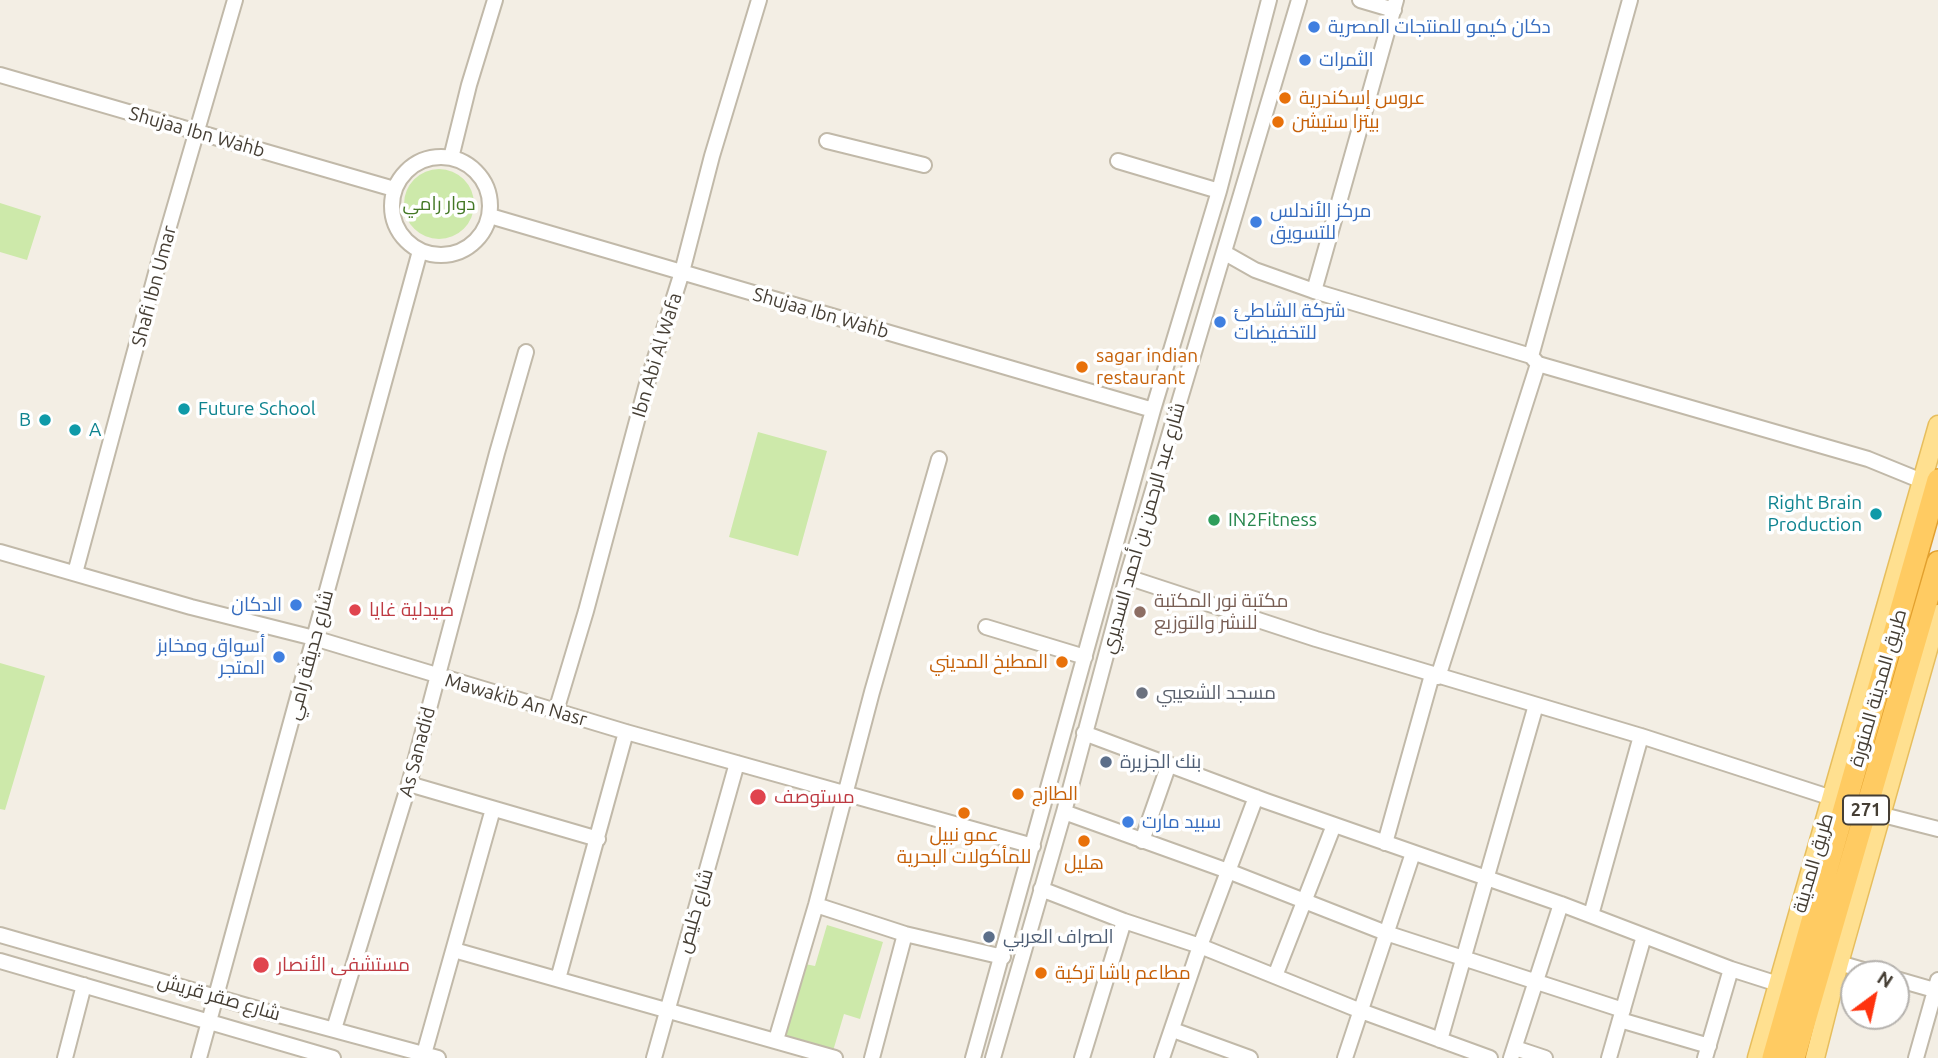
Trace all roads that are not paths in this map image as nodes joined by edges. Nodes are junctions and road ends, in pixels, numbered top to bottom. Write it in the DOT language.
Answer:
graph roads {
  1 [pos="235,0"];
  2 [pos="495,0"];
  3 [pos="759,0"];
  4 [pos="1269,0"];
  5 [pos="1299,0"];
  6 [pos="1360,0"];
  7 [pos="1630,0"];
  8 [pos="1395,5"];
  9 [pos="0,75"];
  10 [pos="1240,112"];
  11 [pos="1264,118"];
  12 [pos="198,133"];
  13 [pos="827,141"];
  14 [pos="451,158"];
  15 [pos="1118,161"];
  16 [pos="924,165"];
  17 [pos="394,190"];
  18 [pos="1219,191"];
  19 [pos="490,216"];
  20 [pos="420,251"];
  21 [pos="1225,253"];
  22 [pos="682,272"];
  23 [pos="1314,290"];
  24 [pos="526,352"];
  25 [pos="1534,360"];
  26 [pos="1153,410"];
  27 [pos="1938,425"];
  28 [pos="939,459"];
  29 [pos="1930,481"];
  30 [pos="1928,512"];
  31 [pos="0,552"];
  32 [pos="1938,562"];
  33 [pos="75,573"];
  34 [pos="1126,577"];
  35 [pos="1938,614"];
  36 [pos="986,627"];
  37 [pos="314,638"];
  38 [pos="1933,652"];
  39 [pos="1086,657"];
  40 [pos="1435,676"];
  41 [pos="438,677"];
  42 [pos="1901,690"];
  43 [pos="1536,705"];
  44 [pos="556,711"];
  45 [pos="1852,727"];
  46 [pos="626,732"];
  47 [pos="1084,733"];
  48 [pos="1641,736"];
  49 [pos="737,764"];
  50 [pos="1169,764"];
  51 [pos="409,784"];
  52 [pos="844,794"];
  53 [pos="1256,797"];
  54 [pos="1832,798"];
  55 [pos="493,809"];
  56 [pos="1064,812"];
  57 [pos="1883,815"];
  58 [pos="1334,825"];
  59 [pos="1938,829"];
  60 [pos="1876,836"];
  61 [pos="597,839"];
  62 [pos="1142,841"];
  63 [pos="1385,843"];
  64 [pos="1033,846"];
  65 [pos="1413,853"];
  66 [pos="1228,871"];
  67 [pos="1485,878"];
  68 [pos="1041,888"];
  69 [pos="1303,900"];
  70 [pos="1561,904"];
  71 [pos="816,905"];
  72 [pos="1591,915"];
  73 [pos="1124,921"];
  74 [pos="1387,933"];
  75 [pos="905,934"];
  76 [pos="0,935"];
  77 [pos="1644,936"];
  78 [pos="1200,946"];
  79 [pos="454,950"];
  80 [pos="1003,957"];
  81 [pos="1462,958"];
  82 [pos="0,961"];
  83 [pos="1839,963"];
  84 [pos="1731,969"];
  85 [pos="1275,976"];
  86 [pos="558,979"];
  87 [pos="1536,982"];
  88 [pos="1910,982"];
  89 [pos="1778,984"];
  90 [pos="84,985"];
  91 [pos="1937,987"];
  92 [pos="216,997"];
  93 [pos="666,1010"];
  94 [pos="1361,1011"];
  95 [pos="1621,1015"];
  96 [pos="209,1020"];
  97 [pos="334,1029"];
  98 [pos="1173,1030"];
  99 [pos="776,1040"];
  100 [pos="1440,1040"];
  101 [pos="1707,1052"];
  102 [pos="1513,1053"];
  103 [pos="431,1056"];
  104 [pos="65,1058"];
  105 [pos="199,1058"];
  106 [pos="333,1058"];
  107 [pos="654,1058"];
  108 [pos="835,1058"];
  109 [pos="872,1058"];
  110 [pos="973,1058"];
  111 [pos="993,1058"];
  112 [pos="1082,1058"];
  113 [pos="1163,1058"];
  114 [pos="1250,1058"];
  115 [pos="1345,1058"];
  116 [pos="1490,1058"];
  117 [pos="1545,1058"];
  118 [pos="1609,1058"];
  119 [pos="1757,1058"];
  120 [pos="1773,1058"];
  121 [pos="1794,1058"];
  122 [pos="1815,1058"];
  123 [pos="1916,1058"];
  1 -- 12 [label="street, Shafi Ibn Umar"];
  2 -- 14 [label="street"];
  3 -- 22 [label="street, Ibn Abi Al Wafa"];
  4 -- 10 [label="street, شارع عبد الرحمن بن أحمد السديري"];
  5 -- 11 [label="street, شارع عبد الرحمن بن أحمد السديري"];
  6 -- 8 [label="street"];
  7 -- 25 [label="street"];
  8 -- 23 [label="street"];
  9 -- 12 [label="street, Shujaa Ibn Wahb"];
  10 -- 11 [label="street"];
  10 -- 18 [label="street, شارع عبد الرحمن بن أحمد السديري"];
  11 -- 21 [label="street, شارع عبد الرحمن بن أحمد السديري"];
  12 -- 17 [label="street, Shujaa Ibn Wahb"];
  12 -- 33 [label="street, Shafi Ibn Umar"];
  13 -- 16 [label="street"];
  14 -- 17 [label="street"];
  14 -- 19 [label="street"];
  15 -- 18 [label="street"];
  17 -- 20 [label="street"];
  18 -- 26 [label="street, شارع عبد الرحمن بن أحمد السديري"];
  19 -- 20 [label="street"];
  19 -- 22 [label="street, Shujaa Ibn Wahb"];
  20 -- 37 [label="street, شارع حديقة رامي"];
  21 -- 23 [label="street"];
  21 -- 34 [label="street, شارع عبد الرحمن بن أحمد السديري"];
  22 -- 26 [label="street, Shujaa Ibn Wahb"];
  22 -- 44 [label="street, Ibn Abi Al Wafa"];
  23 -- 25 [label="street"];
  24 -- 41 [label="street, As Sanadid"];
  25 -- 29 [label="street"];
  25 -- 40 [label="street"];
  26 -- 39 [label="street, شارع عبد الرحمن بن أحمد السديري"];
  27 -- 29 [label="main road, طريق المدينة"];
  28 -- 52 [label="street"];
  29 -- 30 [label="highway, طريق المدينة المنورة / 271"];
  29 -- 45 [label="main road, طريق المدينة"];
  30 -- 45 [label="main road"];
  30 -- 120 [label="highway, طريق المدينة المنورة / 271"];
  31 -- 33 [label="street, Mawakib An Nasr"];
  32 -- 42 [label="highway, طريق المدينة المنورة / 271"];
  33 -- 37 [label="street, Mawakib An Nasr"];
  34 -- 40 [label="street"];
  34 -- 47 [label="street, شارع عبد الرحمن بن أحمد السديري"];
  35 -- 38 [label="main road"];
  36 -- 39 [label="street"];
  37 -- 41 [label="street, Mawakib An Nasr"];
  37 -- 92 [label="street, شارع حديقة رامي"];
  38 -- 57 [label="main road"];
  39 -- 64 [label="street, شارع عبد الرحمن بن أحمد السديري"];
  40 -- 43 [label="street"];
  40 -- 63 [label="street"];
  41 -- 44 [label="street, Mawakib An Nasr"];
  41 -- 51 [label="street, As Sanadid"];
  42 -- 60 [label="main road"];
  42 -- 121 [label="highway, طريق المدينة المنورة / 271"];
  43 -- 48 [label="street"];
  43 -- 67 [label="street"];
  44 -- 46 [label="street, Mawakib An Nasr"];
  45 -- 54 [label="main road, طريق المدينة"];
  46 -- 49 [label="street, Mawakib An Nasr"];
  46 -- 61 [label="street"];
  47 -- 50 [label="street"];
  47 -- 56 [label="street, شارع عبد الرحمن بن أحمد السديري"];
  48 -- 54 [label="street"];
  48 -- 72 [label="street"];
  49 -- 52 [label="street, Mawakib An Nasr"];
  49 -- 93 [label="street, شارع خليص"];
  50 -- 53 [label="street"];
  50 -- 62 [label="street"];
  51 -- 55 [label="street"];
  51 -- 97 [label="street, As Sanadid"];
  52 -- 64 [label="street, Mawakib An Nasr"];
  52 -- 71 [label="street"];
  53 -- 58 [label="street"];
  53 -- 66 [label="street"];
  54 -- 89 [label="main road, طريق المدينة"];
  55 -- 61 [label="street"];
  55 -- 79 [label="street"];
  56 -- 62 [label="street"];
  56 -- 68 [label="street, شارع عبد الرحمن بن أحمد السديري"];
  57 -- 59 [label="street"];
  57 -- 60 [label="main road"];
  58 -- 63 [label="street"];
  58 -- 69 [label="street"];
  60 -- 83 [label="main road"];
  61 -- 86 [label="street"];
  62 -- 66 [label="street"];
  63 -- 65 [label="street"];
  64 -- 80 [label="street, شارع عبد الرحمن بن أحمد السديري"];
  65 -- 67 [label="street"];
  65 -- 74 [label="street"];
  66 -- 69 [label="street"];
  66 -- 78 [label="street"];
  67 -- 70 [label="street"];
  67 -- 81 [label="street"];
  68 -- 73 [label="street"];
  68 -- 111 [label="street, شارع عبد الرحمن بن أحمد السديري"];
  69 -- 74 [label="street"];
  69 -- 85 [label="street"];
  70 -- 72 [label="street"];
  70 -- 87 [label="street"];
  71 -- 75 [label="street"];
  71 -- 99 [label="street"];
  72 -- 77 [label="street"];
  73 -- 78 [label="street"];
  73 -- 112 [label="street"];
  74 -- 81 [label="street"];
  74 -- 94 [label="street"];
  75 -- 80 [label="street"];
  75 -- 109 [label="street"];
  76 -- 92 [label="street, شارع صقر قريش"];
  77 -- 84 [label="street"];
  77 -- 95 [label="street"];
  78 -- 85 [label="street"];
  78 -- 98 [label="street"];
  79 -- 86 [label="street"];
  79 -- 103 [label="street"];
  80 -- 110 [label="street, شارع عبد الرحمن بن أحمد السديري"];
  81 -- 87 [label="street"];
  81 -- 100 [label="street"];
  82 -- 90 [label="street, شارع صقر قريش"];
  83 -- 122 [label="main road"];
  84 -- 89 [label="street"];
  84 -- 101 [label="street"];
  85 -- 94 [label="street"];
  86 -- 93 [label="street"];
  87 -- 95 [label="street"];
  87 -- 102 [label="street"];
  88 -- 91 [label="street"];
  89 -- 119 [label="main road, طريق المدينة"];
  90 -- 96 [label="street, شارع صقر قريش"];
  90 -- 104 [label="street"];
  91 -- 123 [label="street"];
  92 -- 96 [label="street, شارع حديقة رامي"];
  92 -- 97 [label="street, شارع صقر قريش"];
  93 -- 99 [label="street"];
  93 -- 107 [label="street, شارع خليص"];
  94 -- 100 [label="street"];
  94 -- 115 [label="street"];
  95 -- 101 [label="street"];
  95 -- 118 [label="street"];
  96 -- 105 [label="street, شارع حديقة رامي"];
  96 -- 106 [label="street, شارع صقر قريش"];
  97 -- 103 [label="street, شارع صقر قريش"];
  98 -- 113 [label="street"];
  98 -- 114 [label="street"];
  99 -- 108 [label="street"];
  100 -- 116 [label="street"];
  102 -- 117 [label="street"];
}
